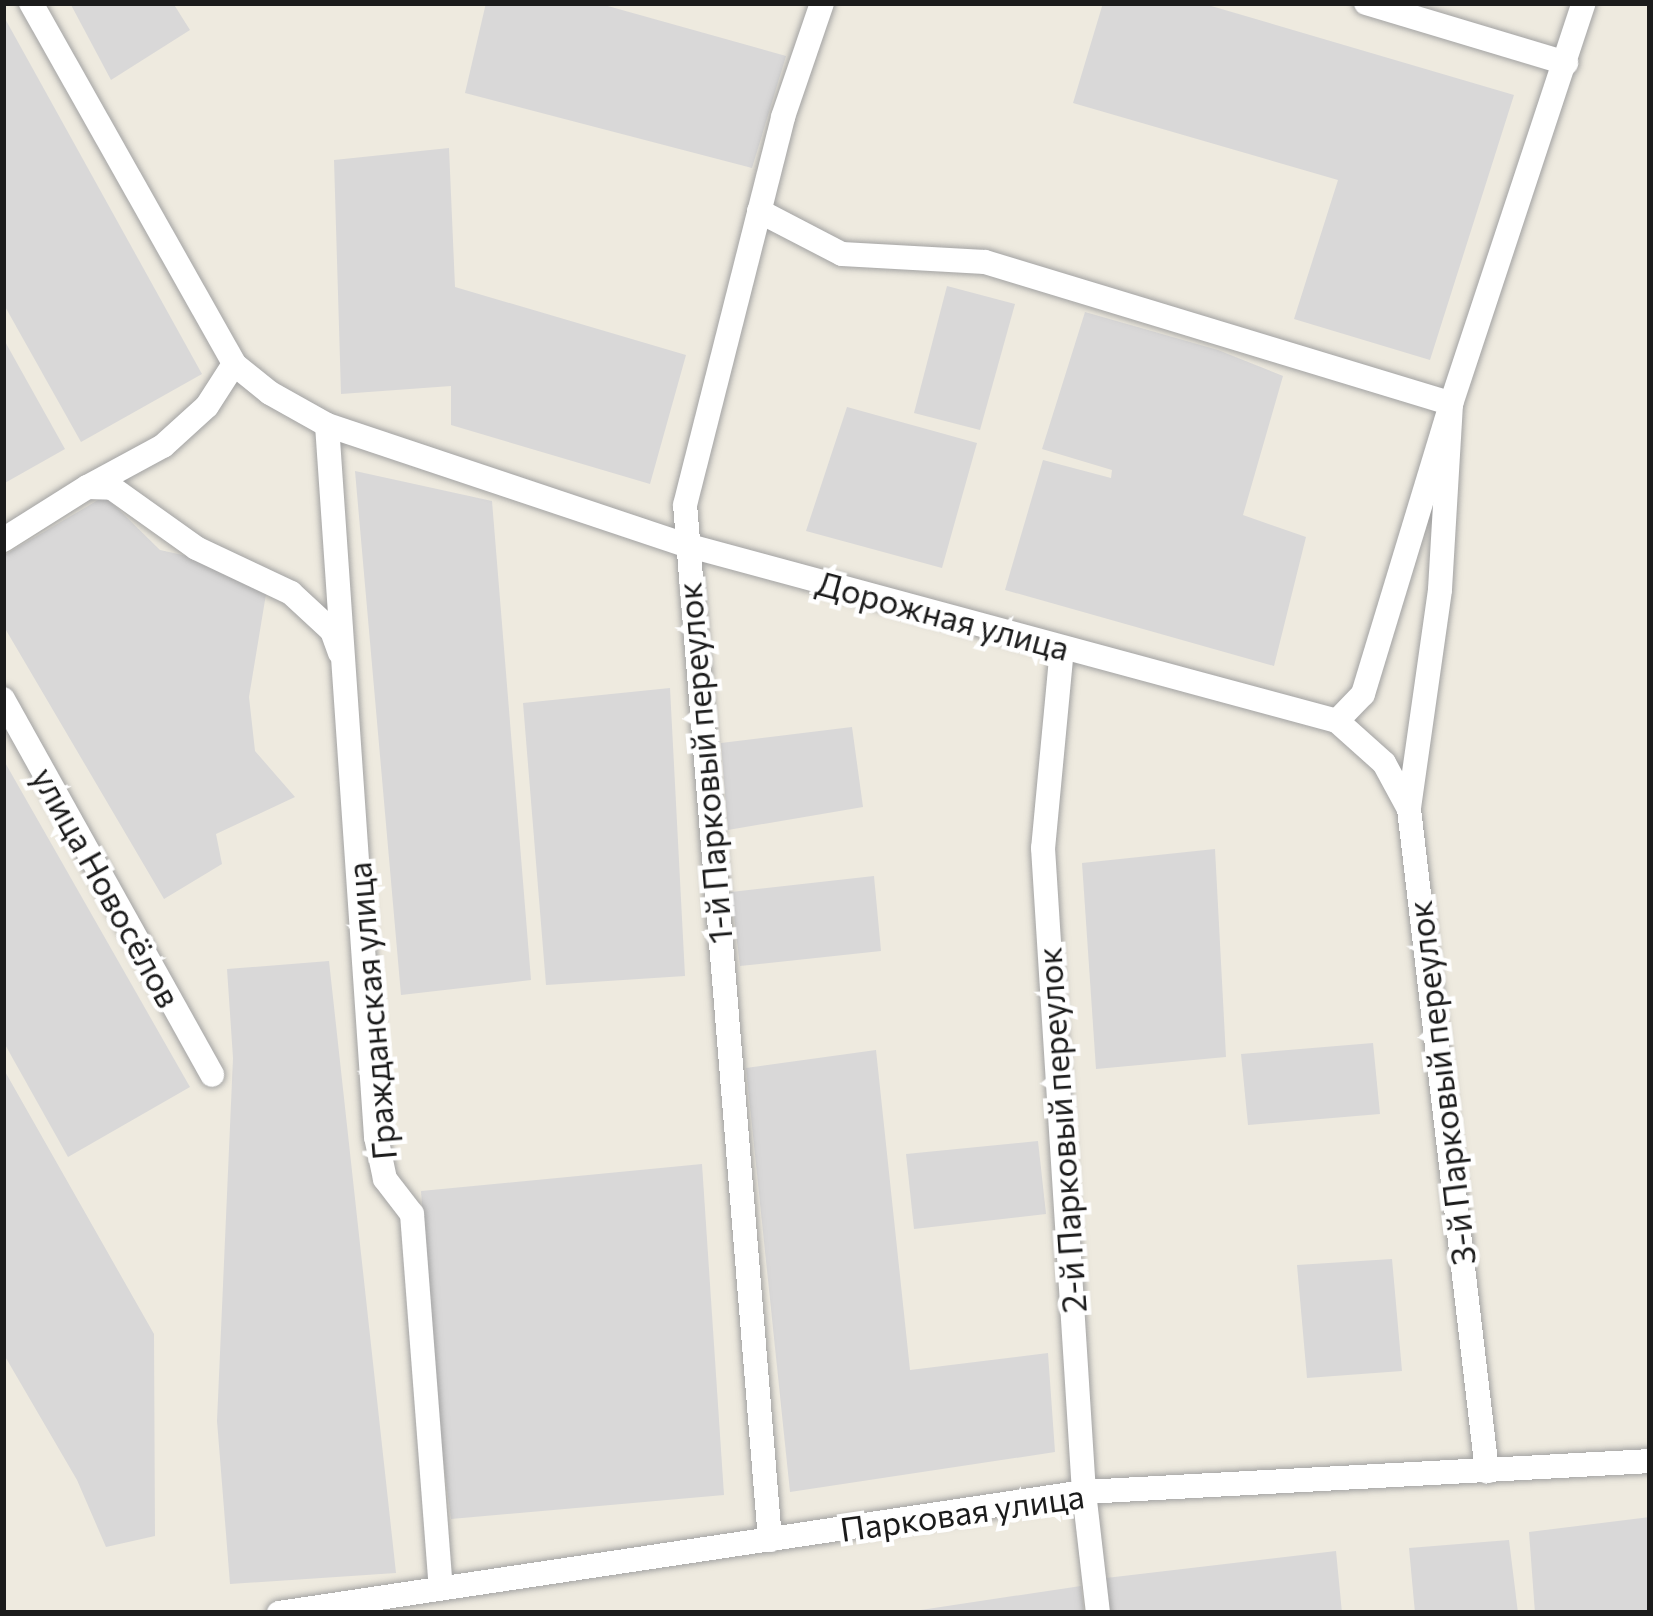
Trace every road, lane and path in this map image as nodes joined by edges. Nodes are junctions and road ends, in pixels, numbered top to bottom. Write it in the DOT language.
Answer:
graph roads {
  1 [pos="31,3"];
  2 [pos="821,3"];
  3 [pos="1366,3"];
  4 [pos="1584,3"];
  5 [pos="1566,63"];
  6 [pos="759,212"];
  7 [pos="234,364"];
  8 [pos="1450,404"];
  9 [pos="327,425"];
  10 [pos="87,488"];
  11 [pos="3,540"];
  12 [pos="686,544"];
  13 [pos="1062,648"];
  14 [pos="345,678"];
  15 [pos="3,699"];
  16 [pos="1337,721"];
  17 [pos="1409,809"];
  18 [pos="212,1075"];
  19 [pos="1650,1461"];
  20 [pos="1487,1471"];
  21 [pos="1084,1492"];
  22 [pos="770,1540"];
  23 [pos="441,1588"];
  24 [pos="279,1613"];
  25 [pos="1098,1613"];
  1 -- 7 [label="street, Дорожная улица"];
  2 -- 6 [label="street, 1-й Парковый переулок"];
  3 -- 5 [label="street"];
  4 -- 5 [label="street"];
  5 -- 8 [label="street"];
  6 -- 8 [label="street"];
  6 -- 12 [label="street, 1-й Парковый переулок"];
  7 -- 9 [label="street, Дорожная улица"];
  7 -- 10 [label="street"];
  8 -- 16 [label="street"];
  8 -- 17 [label="street"];
  9 -- 12 [label="street, Дорожная улица"];
  9 -- 14 [label="street, Гражданская улица"];
  10 -- 11 [label="street"];
  10 -- 14 [label="street"];
  12 -- 13 [label="street, Дорожная улица"];
  12 -- 22 [label="street, 1-й Парковый переулок"];
  13 -- 16 [label="street, Дорожная улица"];
  13 -- 21 [label="street, 2-й Парковый переулок"];
  14 -- 23 [label="street, Гражданская улица"];
  15 -- 18 [label="street, улица Новосёлов"];
  16 -- 17 [label="street, 3-й Парковый переулок"];
  17 -- 20 [label="street, 3-й Парковый переулок"];
  19 -- 20 [label="street, Парковая улица"];
  20 -- 21 [label="street, Парковая улица"];
  21 -- 22 [label="street, Парковая улица"];
  21 -- 25 [label="street, 2-й Парковый переулок"];
  22 -- 23 [label="street, Парковая улица"];
  23 -- 24 [label="street, Парковая улица"];
}
